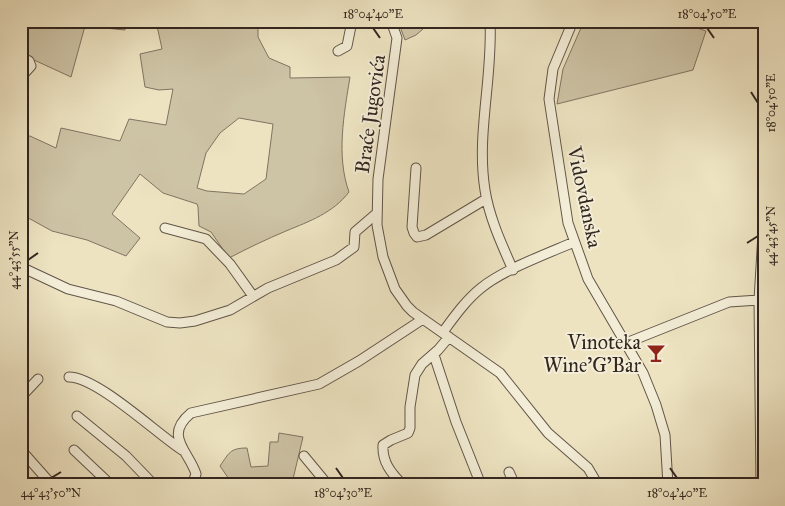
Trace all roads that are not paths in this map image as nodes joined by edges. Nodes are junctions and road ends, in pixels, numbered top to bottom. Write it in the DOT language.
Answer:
graph roads {
  1 [pos="350,21"];
  2 [pos="391,21"];
  3 [pos="490,21"];
  4 [pos="574,21"];
  5 [pos="338,51"];
  6 [pos="21,56"];
  7 [pos="21,77"];
  8 [pos="416,168"];
  9 [pos="486,199"];
  10 [pos="376,214"];
  11 [pos="764,217"];
  12 [pos="165,228"];
  13 [pos="574,242"];
  14 [pos="21,267"];
  15 [pos="514,270"];
  16 [pos="253,296"];
  17 [pos="759,300"];
  18 [pos="423,319"];
  19 [pos="446,334"];
  20 [pos="626,343"];
  21 [pos="434,354"];
  22 [pos="69,377"];
  23 [pos="38,379"];
  24 [pos="21,396"];
  25 [pos="78,416"];
  26 [pos="763,448"];
  27 [pos="21,450"];
  28 [pos="74,450"];
  29 [pos="182,450"];
  30 [pos="304,456"];
  31 [pos="509,472"];
  32 [pos="52,485"];
  33 [pos="111,485"];
  34 [pos="154,485"];
  35 [pos="192,485"];
  36 [pos="328,485"];
  37 [pos="403,485"];
  38 [pos="481,485"];
  39 [pos="515,485"];
  40 [pos="598,485"];
  41 [pos="668,485"];
  42 [pos="761,485"];
  1 -- 5 [label="street"];
  2 -- 10 [label="street, Braće Jugovića"];
  3 -- 9 [label="street"];
  4 -- 13 [label="street, Vidovdanska"];
  6 -- 7 [label="street"];
  8 -- 9 [label="street"];
  9 -- 15 [label="street"];
  10 -- 16 [label="street"];
  10 -- 18 [label="street, Braće Jugovića"];
  11 -- 17 [label="street"];
  12 -- 16 [label="street"];
  13 -- 15 [label="street"];
  13 -- 20 [label="street, Vidovdanska"];
  14 -- 16 [label="street"];
  15 -- 19 [label="street"];
  17 -- 20 [label="street"];
  17 -- 26 [label="street"];
  18 -- 19 [label="street, Braće Jugovića"];
  18 -- 29 [label="street"];
  19 -- 21 [label="street"];
  19 -- 40 [label="street, Braće Jugovića"];
  20 -- 41 [label="street, Vidovdanska"];
  21 -- 37 [label="street"];
  21 -- 38 [label="street"];
  22 -- 29 [label="street"];
  23 -- 24 [label="street"];
  25 -- 34 [label="street"];
  26 -- 42 [label="street"];
  27 -- 32 [label="street"];
  28 -- 33 [label="street"];
  29 -- 35 [label="street"];
  30 -- 36 [label="street"];
  31 -- 39 [label="street"];
}
